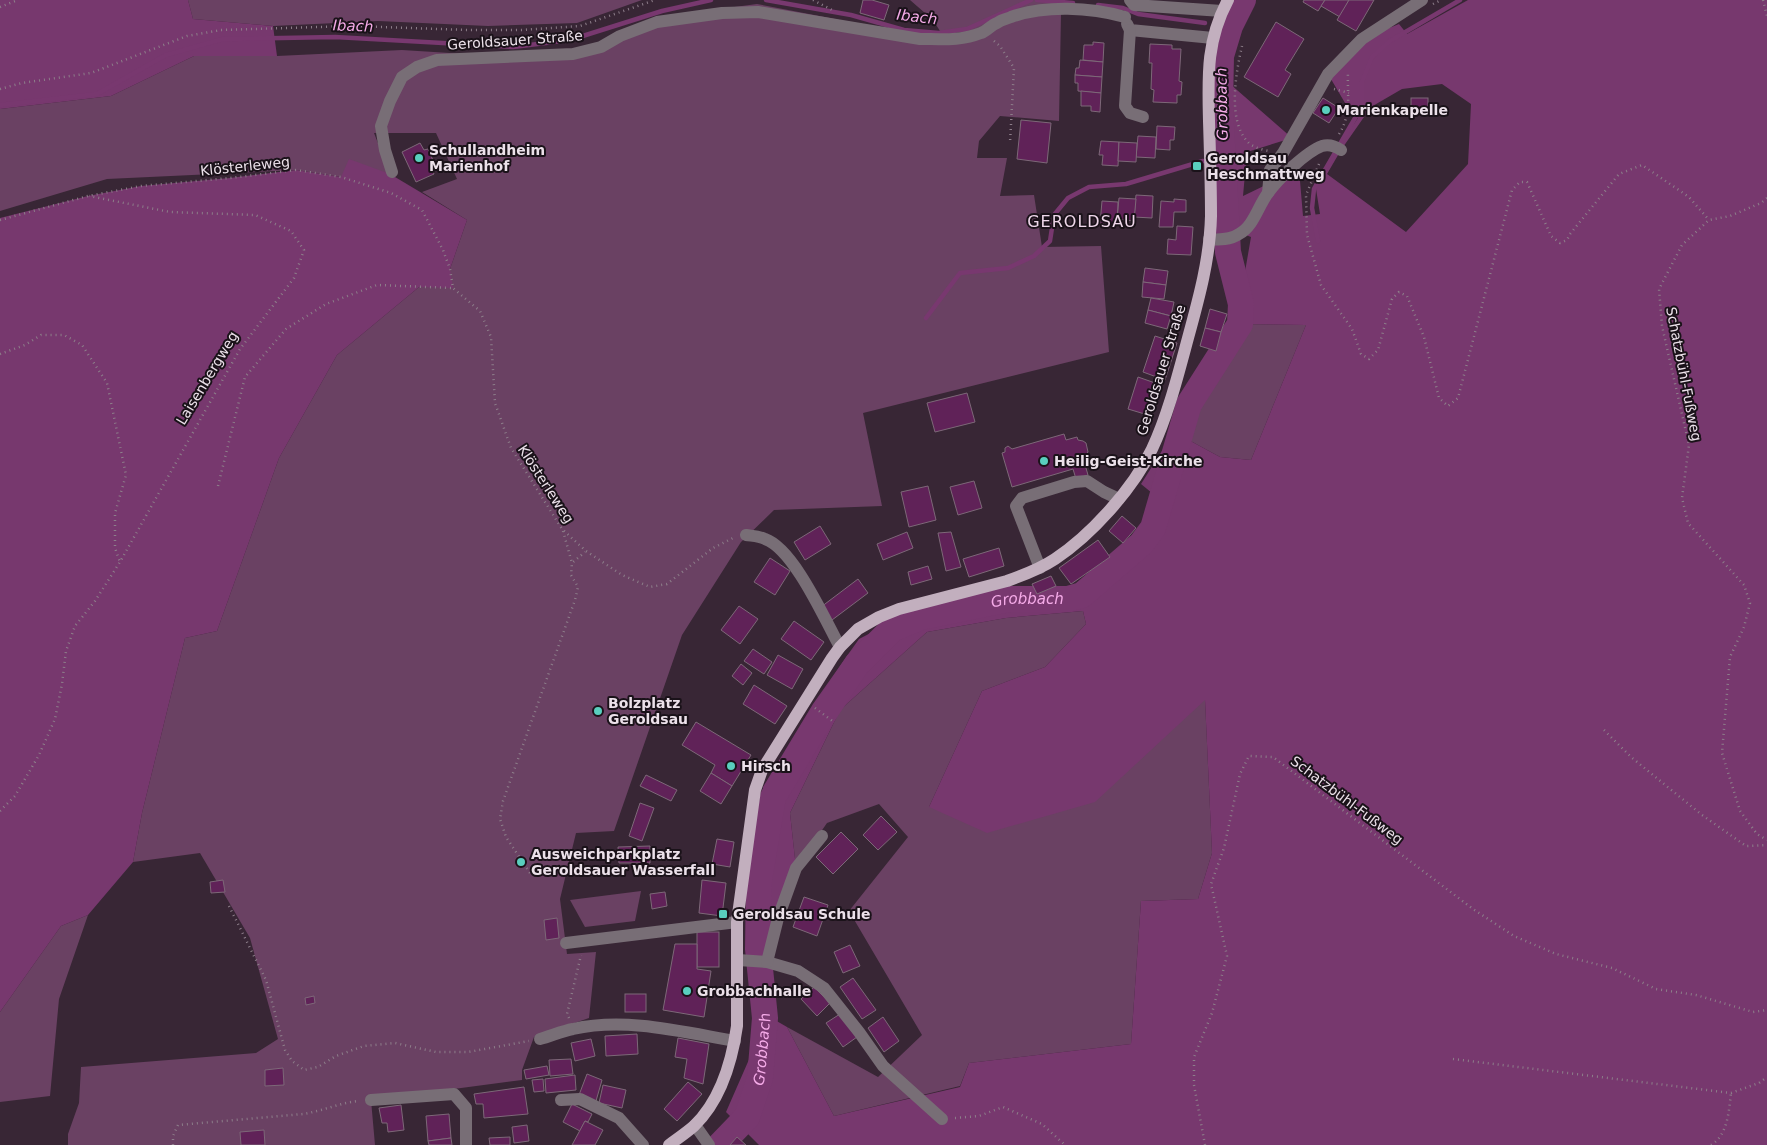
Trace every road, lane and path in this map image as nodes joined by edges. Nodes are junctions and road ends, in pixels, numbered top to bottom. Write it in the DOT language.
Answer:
graph roads {
  1 [pos="18,0"];
  2 [pos="655,0"];
  3 [pos="813,0"];
  4 [pos="1441,0"];
  5 [pos="1762,0"];
  6 [pos="1423,1"];
  7 [pos="1225,5"];
  8 [pos="0,7"];
  9 [pos="828,7"];
  10 [pos="1129,9"];
  11 [pos="1767,16"];
  12 [pos="1130,30"];
  13 [pos="983,33"];
  14 [pos="1213,38"];
  15 [pos="1242,46"];
  16 [pos="1348,68"];
  17 [pos="0,89"];
  18 [pos="1144,117"];
  19 [pos="1010,143"];
  20 [pos="1336,147"];
  21 [pos="1283,153"];
  22 [pos="392,172"];
  23 [pos="1268,193"];
  24 [pos="88,196"];
  25 [pos="1767,198"];
  26 [pos="0,220"];
  27 [pos="1709,220"];
  28 [pos="1210,240"];
  29 [pos="453,288"];
  30 [pos="0,354"];
  31 [pos="218,486"];
  32 [pos="1119,499"];
  33 [pos="562,529"];
  34 [pos="746,535"];
  35 [pos="586,551"];
  36 [pos="120,562"];
  37 [pos="572,563"];
  38 [pos="1040,568"];
  39 [pos="840,647"];
  40 [pos="819,711"];
  41 [pos="835,723"];
  42 [pos="1604,730"];
  43 [pos="0,811"];
  44 [pos="822,836"];
  45 [pos="1767,840"];
  46 [pos="1767,845"];
  47 [pos="530,872"];
  48 [pos="229,906"];
  49 [pos="737,922"];
  50 [pos="572,942"];
  51 [pos="743,960"];
  52 [pos="767,962"];
  53 [pos="1767,1010"];
  54 [pos="574,1028"];
  55 [pos="540,1039"];
  56 [pos="735,1041"];
  57 [pos="1453,1060"];
  58 [pos="1767,1077"];
  59 [pos="1731,1093"];
  60 [pos="371,1100"];
  61 [pos="561,1100"];
  62 [pos="942,1119"];
  63 [pos="695,1125"];
  64 [pos="708,1144"];
  65 [pos="173,1145"];
  66 [pos="466,1145"];
  67 [pos="643,1145"];
  68 [pos="669,1145"];
  69 [pos="1065,1145"];
  70 [pos="1205,1145"];
  71 [pos="1711,1145"];
  1 -- 8 [label="path"];
  2 -- 17 [label="path"];
  3 -- 9 [label="path"];
  4 -- 6 [label="path"];
  5 -- 11 [label="path"];
  6 -- 21 [label="street"];
  7 -- 10 [label="street, Geroldsauer Straße"];
  7 -- 14 [label="main road, Geroldsauer Straße"];
  10 -- 12 [label="street"];
  10 -- 13 [label="street, Geroldsauer Straße"];
  12 -- 14 [label="street"];
  12 -- 18 [label="street"];
  13 -- 19 [label="path"];
  13 -- 22 [label="street, Geroldsauer Straße"];
  14 -- 28 [label="main road, Geroldsauer Straße"];
  15 -- 21 [label="path"];
  16 -- 20 [label="path"];
  20 -- 23 [label="street"];
  20 -- 27 [label="path"];
  21 -- 23 [label="street"];
  23 -- 28 [label="street"];
  24 -- 26 [label="path, Laisenbergweg"];
  24 -- 29 [label="path, Klösterleweg"];
  24 -- 36 [label="path, Laisenbergweg"];
  25 -- 27 [label="path"];
  27 -- 45 [label="path, Schatzbühl-Fußweg"];
  28 -- 32 [label="main road, Geroldsauer Straße"];
  29 -- 31 [label="path"];
  29 -- 33 [label="path, Klösterleweg"];
  30 -- 36 [label="path"];
  32 -- 38 [label="main road, Geroldsauer Straße"];
  32 -- 38 [label="street"];
  33 -- 35 [label="path, Klösterleweg"];
  33 -- 37 [label="path"];
  34 -- 35 [label="path, Klösterleweg"];
  34 -- 39 [label="street"];
  35 -- 37 [label="path"];
  36 -- 43 [label="path, Laisenbergweg"];
  37 -- 47 [label="path"];
  38 -- 39 [label="main road, Geroldsauer Straße"];
  39 -- 49 [label="main road, Geroldsauer Straße"];
  40 -- 41 [label="path"];
  42 -- 46 [label="path"];
  44 -- 52 [label="street"];
  48 -- 55 [label="path"];
  49 -- 50 [label="street"];
  49 -- 51 [label="main road, Geroldsauer Straße"];
  50 -- 54 [label="path"];
  51 -- 52 [label="street"];
  51 -- 56 [label="main road, Geroldsauer Straße"];
  52 -- 62 [label="street"];
  53 -- 70 [label="path, Schatzbühl-Fußweg"];
  54 -- 55 [label="street"];
  54 -- 56 [label="street"];
  56 -- 63 [label="main road, Geroldsauer Straße"];
  57 -- 59 [label="path"];
  58 -- 59 [label="path"];
  59 -- 71 [label="path"];
  60 -- 65 [label="path"];
  60 -- 66 [label="street"];
  61 -- 67 [label="street"];
  62 -- 69 [label="path"];
  63 -- 64 [label="street"];
  63 -- 68 [label="main road, Geroldsauer Straße"];
}
